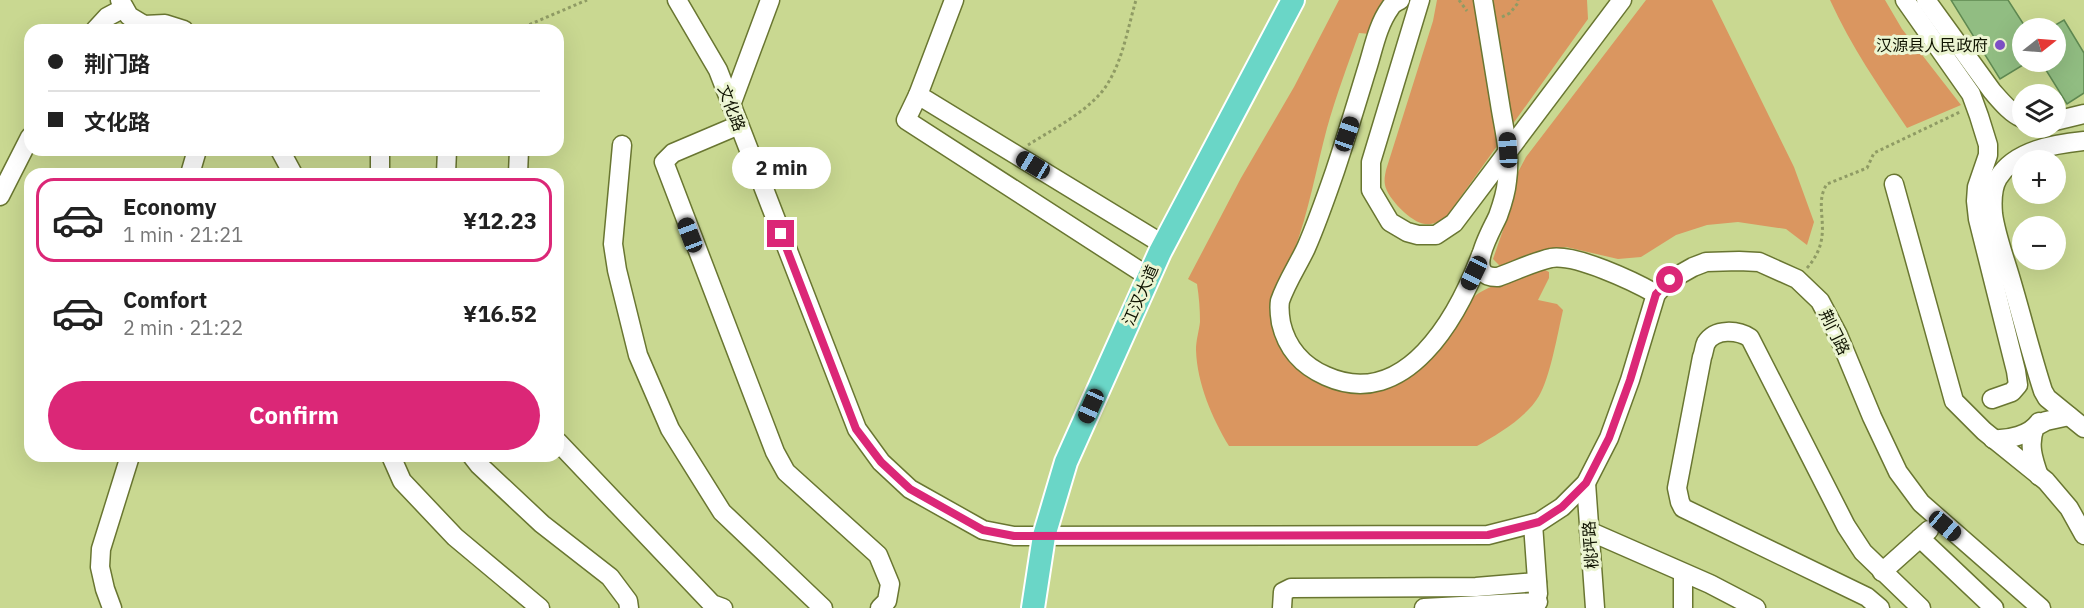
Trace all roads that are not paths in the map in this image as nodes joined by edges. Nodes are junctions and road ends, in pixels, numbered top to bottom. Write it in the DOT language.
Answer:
graph roads {
  1 [pos="677,0"];
  2 [pos="770,0"];
  3 [pos="954,0"];
  4 [pos="1293,0"];
  5 [pos="1400,0"];
  6 [pos="1420,0"];
  7 [pos="1483,0"];
  8 [pos="1622,0"];
  9 [pos="1905,0"];
  10 [pos="1926,0"];
  11 [pos="122,4"];
  12 [pos="101,24"];
  13 [pos="141,24"];
  14 [pos="918,95"];
  15 [pos="731,105"];
  16 [pos="2012,111"];
  17 [pos="2084,114"];
  18 [pos="2066,118"];
  19 [pos="739,125"];
  20 [pos="2084,141"];
  21 [pos="622,145"];
  22 [pos="24,149"];
  23 [pos="1508,150"];
  24 [pos="1894,184"];
  25 [pos="0,196"];
  26 [pos="1164,245"];
  27 [pos="1481,255"];
  28 [pos="1149,277"];
  29 [pos="2003,286"];
  30 [pos="1656,294"];
  31 [pos="2043,391"];
  32 [pos="1992,399"];
  33 [pos="2069,416"];
  34 [pos="2035,427"];
  35 [pos="2084,428"];
  36 [pos="1993,439"];
  37 [pos="564,448"];
  38 [pos="128,462"];
  39 [pos="394,462"];
  40 [pos="477,462"];
  41 [pos="2039,476"];
  42 [pos="1586,483"];
  43 [pos="1939,521"];
  44 [pos="1533,524"];
  45 [pos="1589,531"];
  46 [pos="2084,535"];
  47 [pos="1044,536"];
  48 [pos="1920,538"];
  49 [pos="1882,572"];
  50 [pos="1683,573"];
  51 [pos="1537,582"];
  52 [pos="1730,601"];
  53 [pos="886,605"];
  54 [pos="1538,605"];
  55 [pos="1871,605"];
  56 [pos="716,607"];
  57 [pos="112,608"];
  58 [pos="540,608"];
  59 [pos="629,608"];
  60 [pos="822,608"];
  61 [pos="1033,608"];
  62 [pos="1282,608"];
  63 [pos="1424,608"];
  64 [pos="1595,608"];
  65 [pos="1683,608"];
  66 [pos="1756,608"];
  67 [pos="1921,608"];
  68 [pos="1994,608"];
  69 [pos="2041,608"];
  1 -- 15 [label="street, 文化路"];
  2 -- 15 [label="street"];
  3 -- 14 [label="street"];
  4 -- 26 [label="main road, 江汉大道"];
  5 -- 27 [label="street"];
  6 -- 23 [label="street"];
  7 -- 23 [label="street"];
  8 -- 23 [label="street"];
  9 -- 29 [label="street"];
  10 -- 16 [label="street"];
  11 -- 12 [label="street"];
  11 -- 13 [label="street"];
  14 -- 26 [label="street"];
  14 -- 28 [label="street"];
  15 -- 19 [label="street, 文化路"];
  17 -- 18 [label="street"];
  19 -- 47 [label="street, 文化路"];
  19 -- 53 [label="street"];
  20 -- 29 [label="street"];
  21 -- 60 [label="street"];
  22 -- 25 [label="street"];
  23 -- 27 [label="street"];
  24 -- 36 [label="street"];
  26 -- 28 [label="main road, 江汉大道"];
  27 -- 30 [label="street"];
  28 -- 47 [label="main road, 江汉大道"];
  29 -- 31 [label="street"];
  29 -- 32 [label="street"];
  30 -- 42 [label="street"];
  30 -- 43 [label="street, 荆门路"];
  31 -- 33 [label="street"];
  31 -- 34 [label="street"];
  33 -- 34 [label="street"];
  33 -- 35 [label="street"];
  34 -- 36 [label="street"];
  34 -- 41 [label="street"];
  36 -- 41 [label="street"];
  37 -- 56 [label="street"];
  38 -- 57 [label="street"];
  39 -- 58 [label="street"];
  40 -- 59 [label="street"];
  41 -- 46 [label="street"];
  42 -- 44 [label="street, 文化路"];
  42 -- 45 [label="street, 桃坪路"];
  43 -- 48 [label="street"];
  43 -- 69 [label="street, 荆门路"];
  44 -- 47 [label="street, 文化路"];
  44 -- 51 [label="street"];
  45 -- 50 [label="street"];
  45 -- 64 [label="street, 桃坪路"];
  47 -- 61 [label="main road, 江汉大道"];
  48 -- 49 [label="street"];
  48 -- 68 [label="street"];
  49 -- 55 [label="street"];
  49 -- 67 [label="street"];
  50 -- 52 [label="street"];
  50 -- 65 [label="street"];
  51 -- 54 [label="street"];
  51 -- 62 [label="street"];
  52 -- 66 [label="street"];
  54 -- 63 [label="street"];
}
